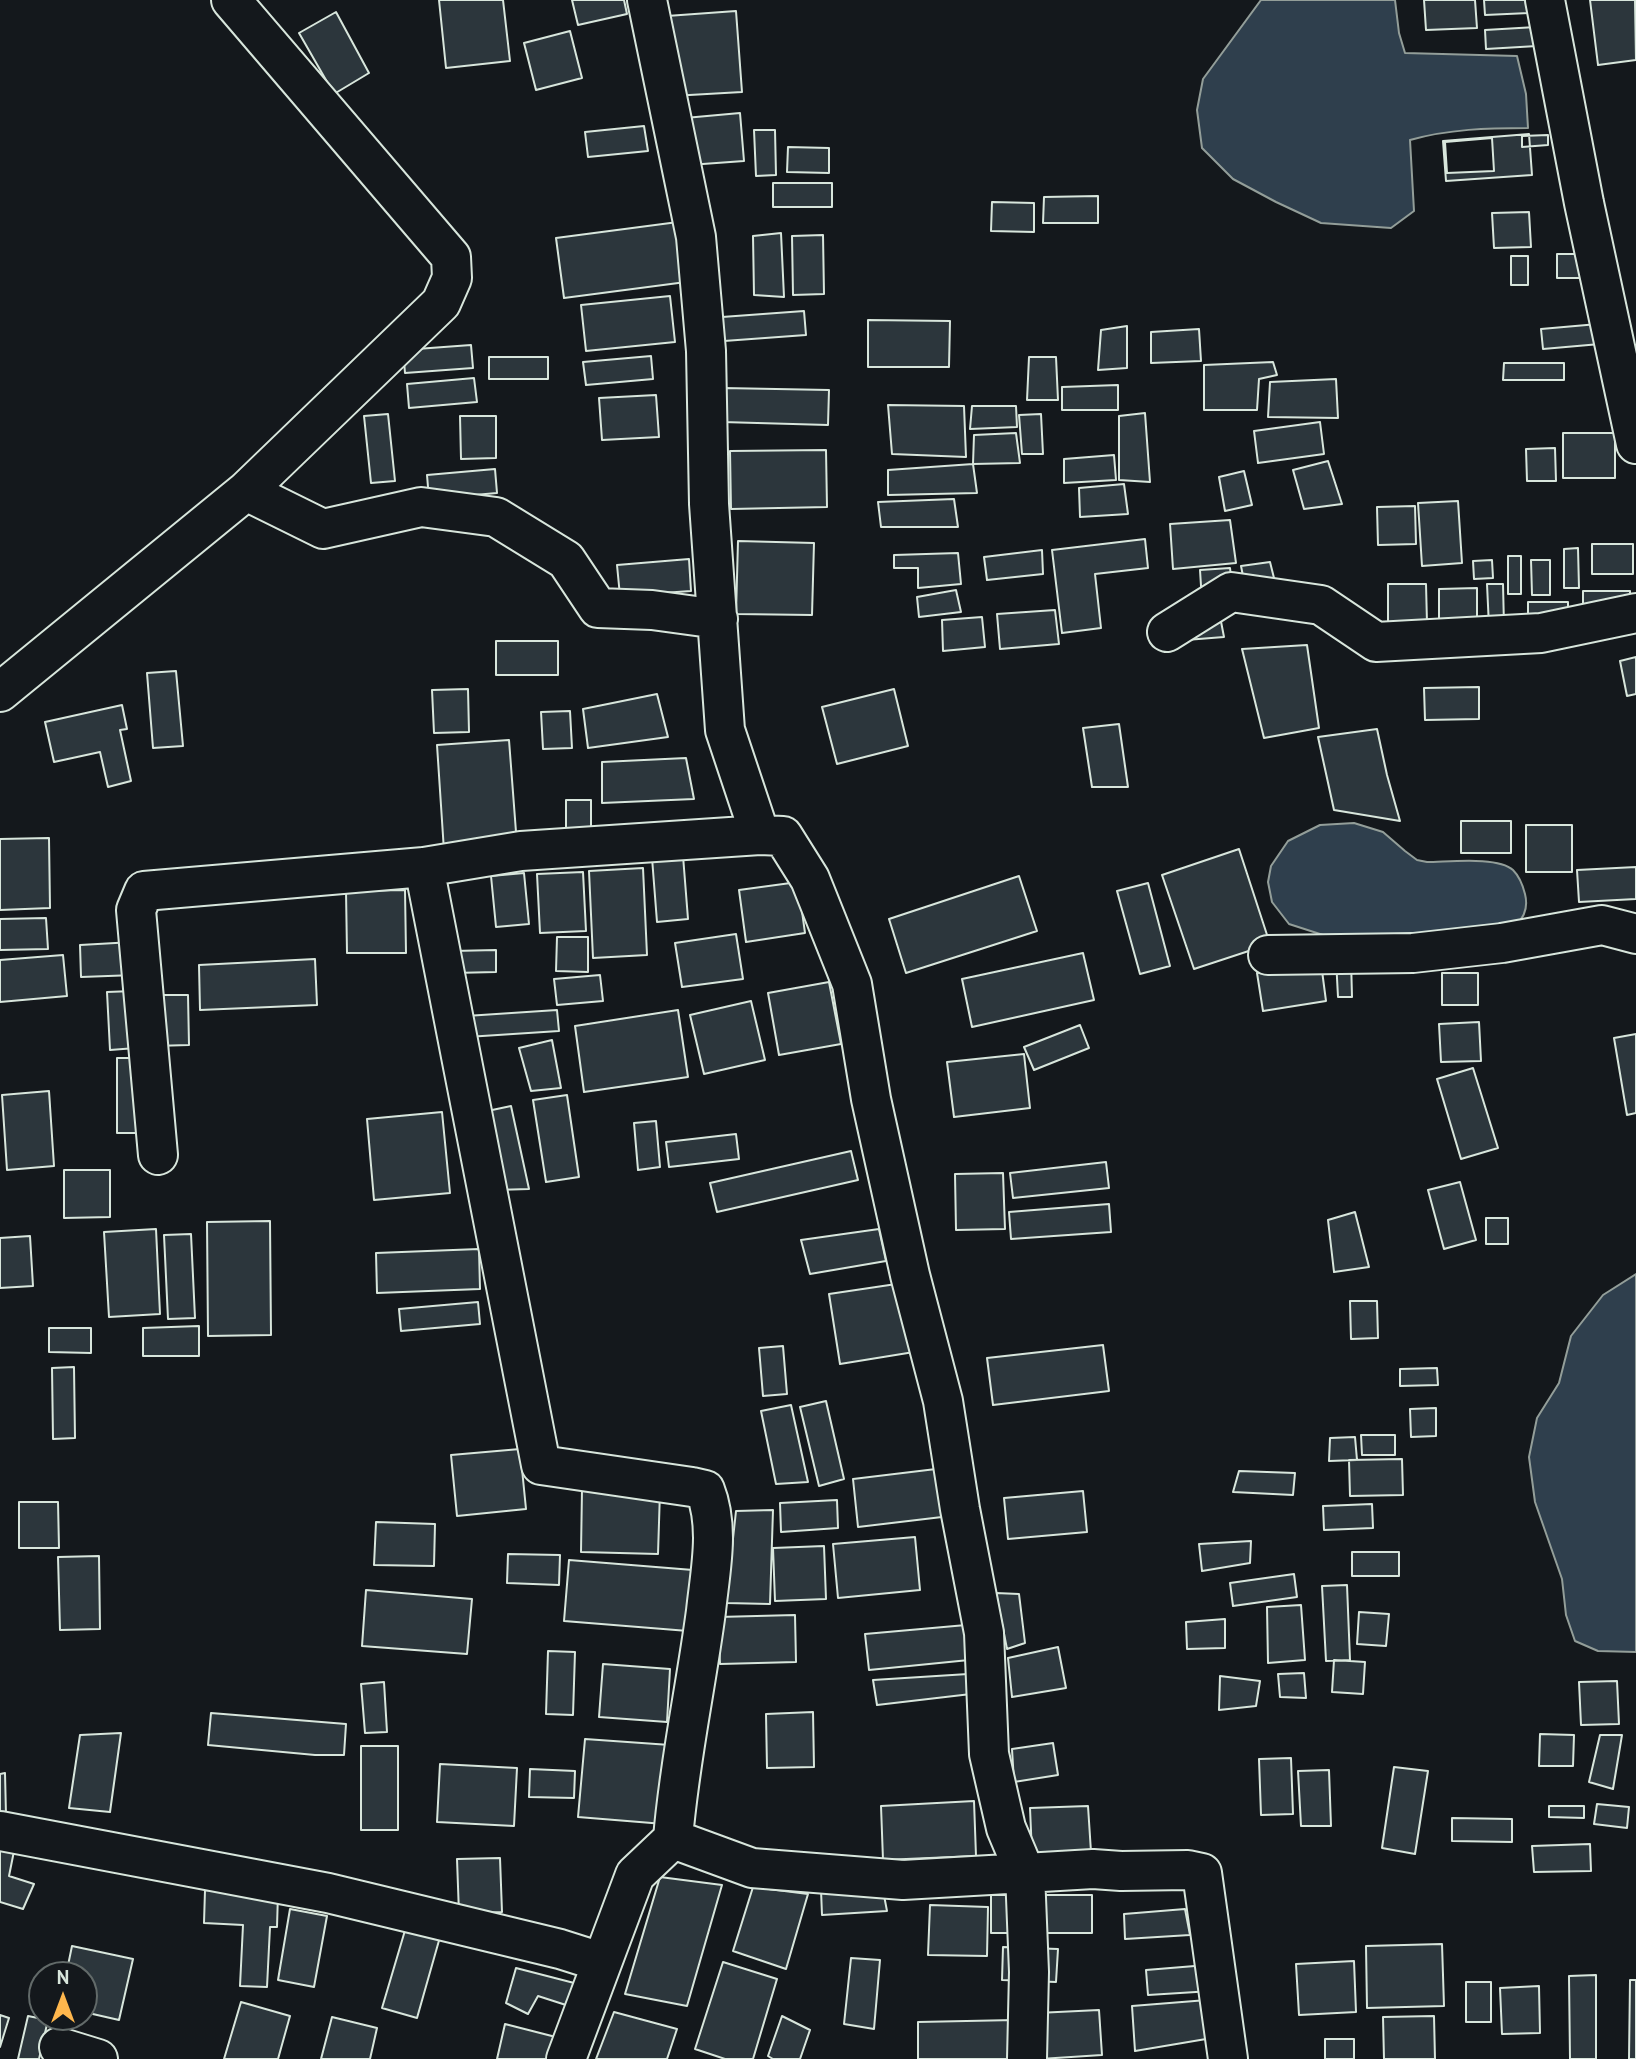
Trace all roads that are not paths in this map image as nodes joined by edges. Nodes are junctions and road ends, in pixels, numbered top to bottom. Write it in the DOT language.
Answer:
graph roads {
  1 [pos="231,0"];
  2 [pos="647,0"];
  3 [pos="1545,0"];
  4 [pos="1636,444"];
  5 [pos="246,491"];
  6 [pos="1636,613"];
  7 [pos="718,618"];
  8 [pos="1167,632"];
  9 [pos="0,692"];
  10 [pos="760,835"];
  11 [pos="424,867"];
  12 [pos="1636,934"];
  13 [pos="1268,955"];
  14 [pos="158,1156"];
  15 [pos="0,1831"];
  16 [pos="673,1839"];
  17 [pos="1026,1873"];
  18 [pos="601,1962"];
  19 [pos="59,2047"];
  20 [pos="98,2059"];
  21 [pos="566,2059"];
  22 [pos="1027,2059"];
  23 [pos="1228,2059"];
  1 -- 5 [label="street"];
  2 -- 7 [label="street"];
  3 -- 4 [label="street"];
  5 -- 7 [label="street"];
  5 -- 9 [label="street"];
  6 -- 8 [label="street"];
  7 -- 10 [label="street"];
  10 -- 11 [label="street"];
  10 -- 17 [label="street"];
  11 -- 14 [label="street"];
  11 -- 16 [label="street"];
  12 -- 13 [label="street"];
  15 -- 18 [label="street"];
  16 -- 17 [label="street"];
  16 -- 18 [label="street"];
  17 -- 22 [label="street"];
  17 -- 23 [label="street"];
  18 -- 21 [label="street"];
  19 -- 20 [label="street"];
}
